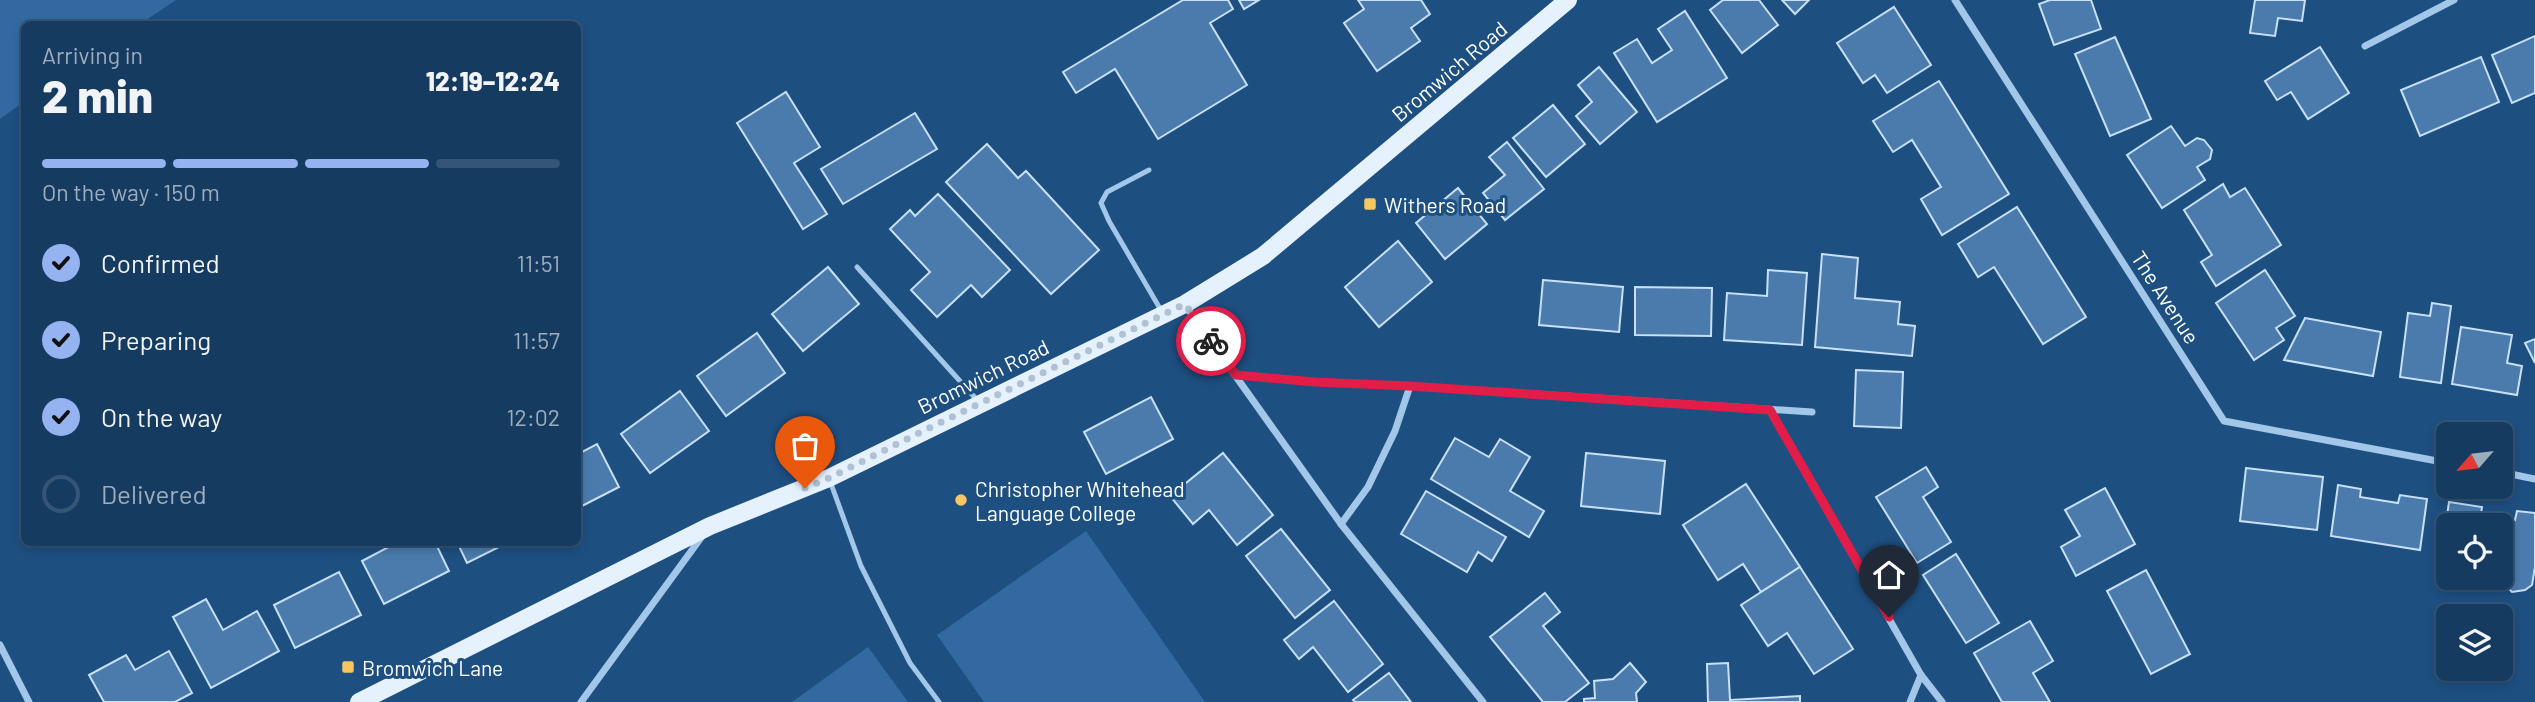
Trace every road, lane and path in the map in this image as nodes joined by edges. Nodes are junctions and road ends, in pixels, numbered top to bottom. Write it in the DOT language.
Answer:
graph roads {
  1 [pos="1568,0"];
  2 [pos="1955,0"];
  3 [pos="2454,0"];
  4 [pos="2365,46"];
  5 [pos="1149,170"];
  6 [pos="857,267"];
  7 [pos="1185,304"];
  8 [pos="1164,314"];
  9 [pos="1236,375"];
  10 [pos="1409,386"];
  11 [pos="981,403"];
  12 [pos="1770,410"];
  13 [pos="1812,412"];
  14 [pos="2436,461"];
  15 [pos="2513,474"];
  16 [pos="829,478"];
  17 [pos="2535,479"];
  18 [pos="1341,524"];
  19 [pos="710,526"];
  20 [pos="0,645"];
  21 [pos="1921,675"];
  22 [pos="29,702"];
  23 [pos="359,702"];
  24 [pos="581,702"];
  25 [pos="939,702"];
  26 [pos="1483,702"];
  27 [pos="1910,702"];
  28 [pos="1942,702"];
  1 -- 7 [label="main road, Bromwich Road"];
  2 -- 14 [label="street, The Avenue"];
  3 -- 4 [label="street"];
  5 -- 8 [label="lane"];
  6 -- 11 [label="lane"];
  7 -- 8 [label="main road, Bromwich Road"];
  7 -- 9 [label="street"];
  8 -- 11 [label="main road, Bromwich Road"];
  9 -- 10 [label="street"];
  9 -- 18 [label="street"];
  10 -- 12 [label="street"];
  10 -- 18 [label="street"];
  11 -- 16 [label="main road, Bromwich Road"];
  12 -- 13 [label="street"];
  12 -- 21 [label="street"];
  15 -- 17 [label="street"];
  16 -- 19 [label="main road, Bromwich Road"];
  16 -- 25 [label="lane"];
  18 -- 26 [label="street"];
  19 -- 23 [label="main road, Bromwich Road"];
  19 -- 24 [label="street"];
  20 -- 22 [label="street"];
  21 -- 27 [label="street"];
  21 -- 28 [label="street"];
}
